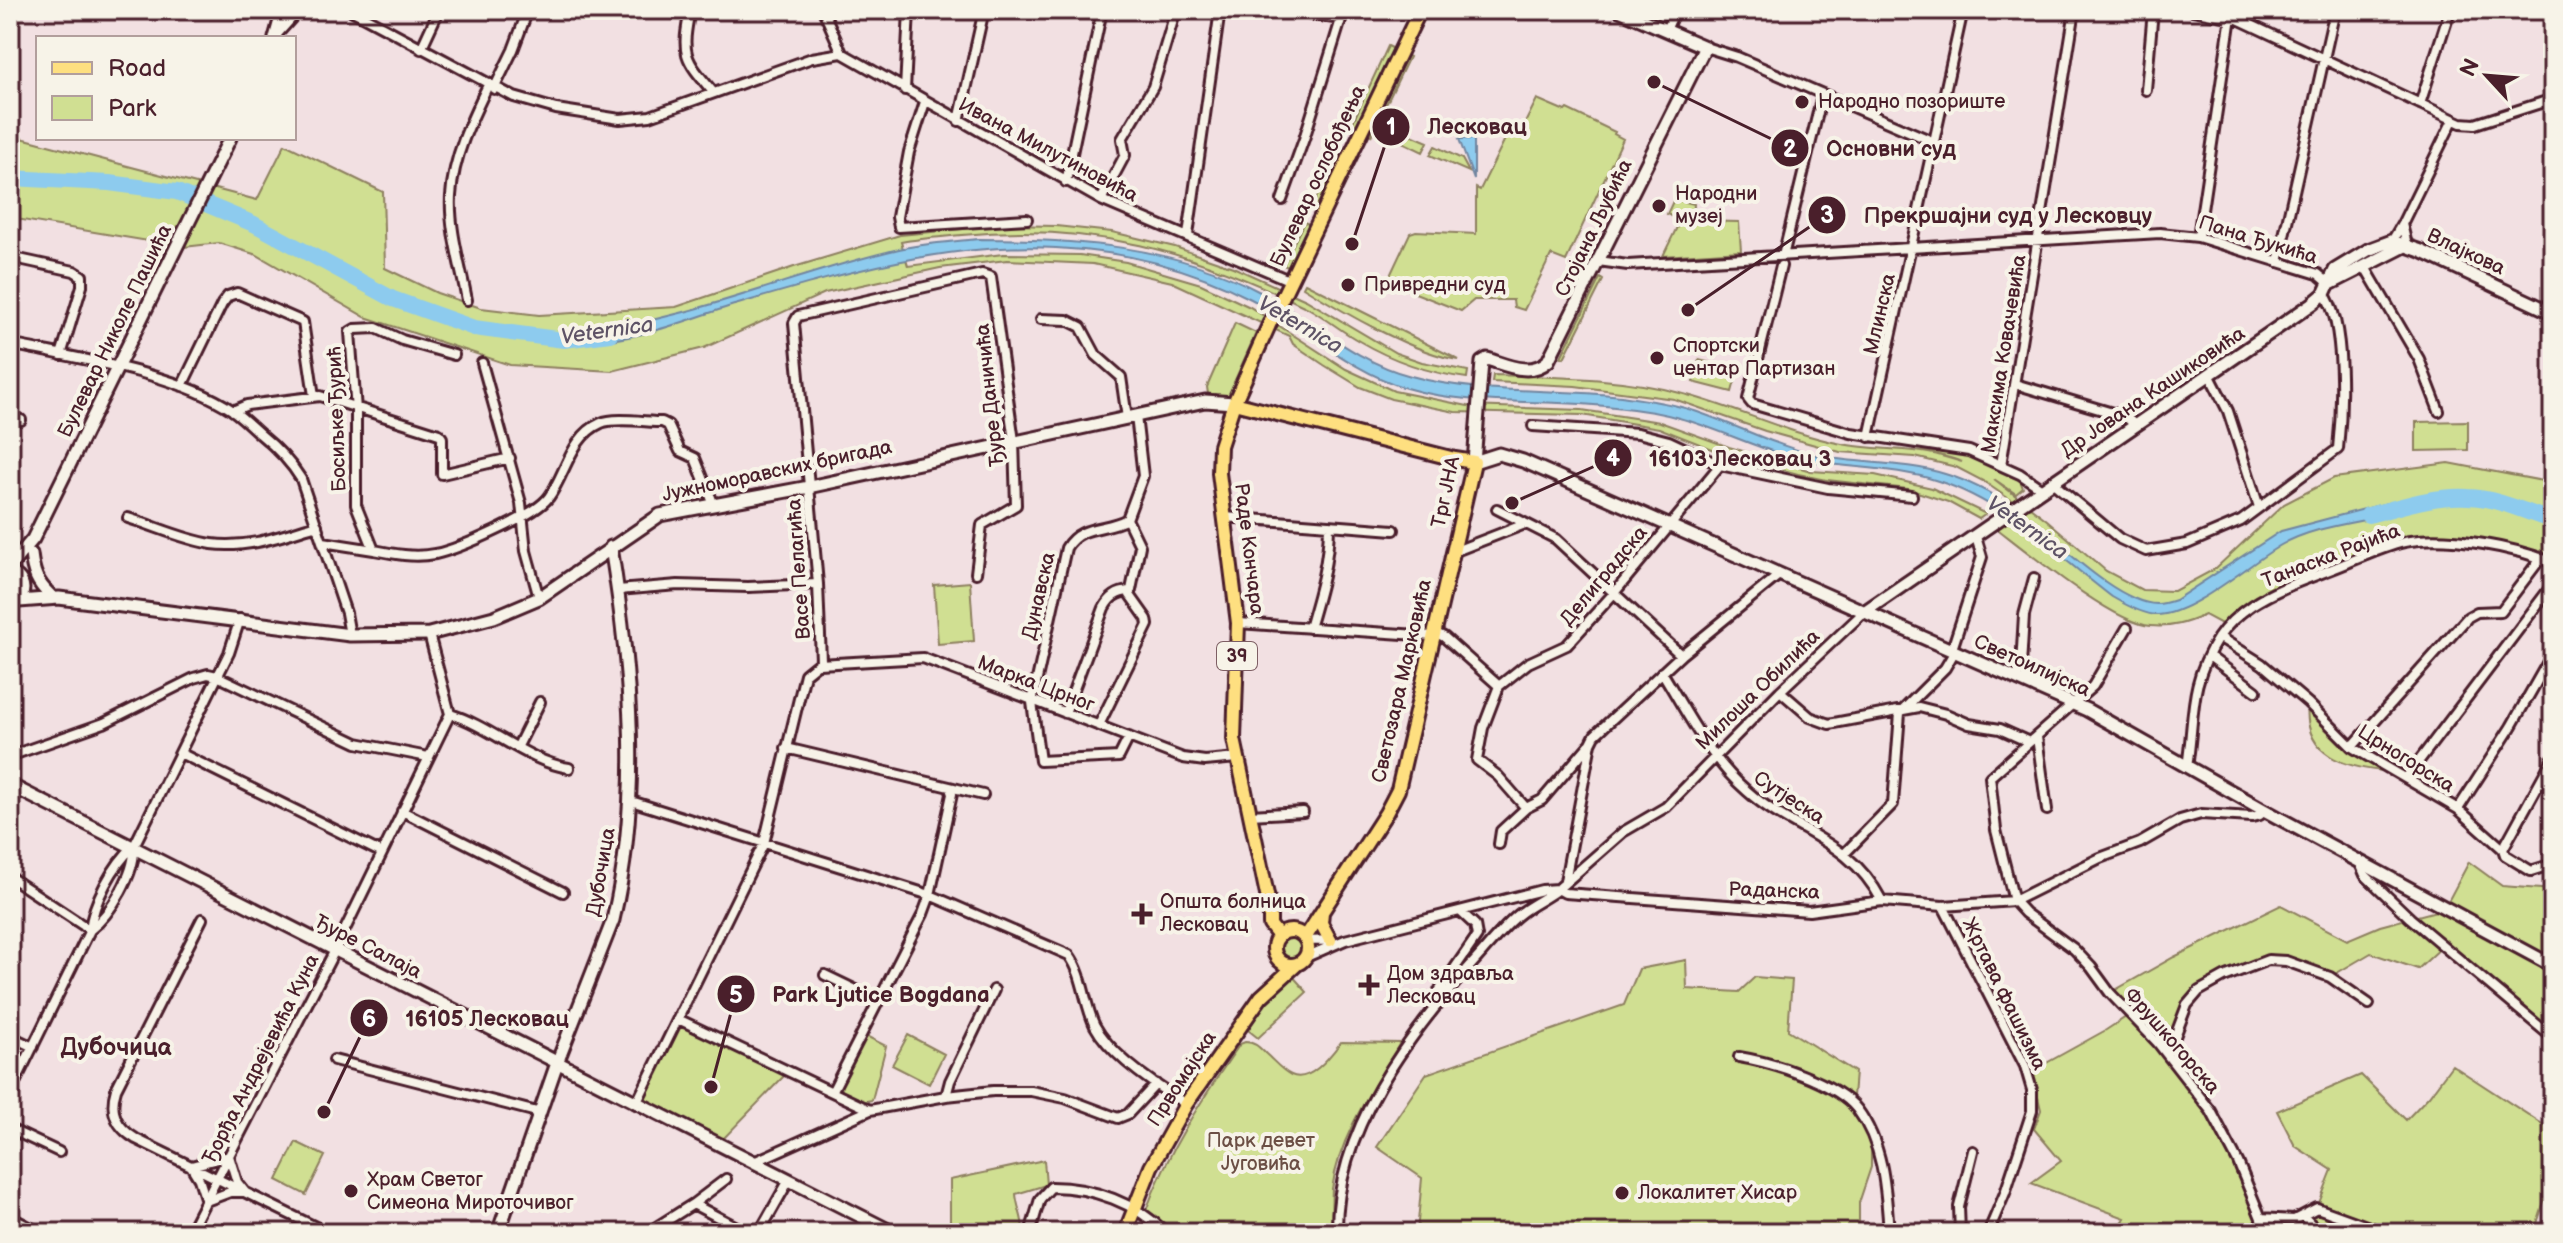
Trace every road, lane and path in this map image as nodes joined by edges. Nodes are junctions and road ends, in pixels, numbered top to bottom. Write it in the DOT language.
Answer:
graph roads {
  1 [pos="283,10"];
  2 [pos="297,10"];
  3 [pos="351,10"];
  4 [pos="439,10"];
  5 [pos="528,10"];
  6 [pos="690,10"];
  7 [pos="823,10"];
  8 [pos="909,10"];
  9 [pos="984,10"];
  10 [pos="1102,10"];
  11 [pos="1176,10"];
  12 [pos="1220,10"];
  13 [pos="1281,10"];
  14 [pos="1420,10"];
  15 [pos="1619,10"];
  16 [pos="1675,10"];
  17 [pos="1963,10"];
  18 [pos="2075,10"];
  19 [pos="2153,10"];
  20 [pos="2192,10"];
  21 [pos="2335,10"];
  22 [pos="2450,10"];
  23 [pos="2232,13"];
  24 [pos="1342,15"];
  25 [pos="1666,30"];
  26 [pos="276,34"];
  27 [pos="1705,47"];
  28 [pos="421,49"];
  29 [pos="842,53"];
  30 [pos="2323,59"];
  31 [pos="491,87"];
  32 [pos="905,90"];
  33 [pos="2146,90"];
  34 [pos="713,92"];
  35 [pos="1822,96"];
  36 [pos="2553,99"];
  37 [pos="925,102"];
  38 [pos="2420,104"];
  39 [pos="2453,120"];
  40 [pos="959,121"];
  41 [pos="229,140"];
  42 [pos="1934,142"];
  43 [pos="1066,182"];
  44 [pos="1101,200"];
  45 [pos="1282,200"];
  46 [pos="1027,219"];
  47 [pos="2402,224"];
  48 [pos="1188,235"];
  49 [pos="2198,237"];
  50 [pos="2039,241"];
  51 [pos="2392,241"];
  52 [pos="2407,245"];
  53 [pos="1911,248"];
  54 [pos="1783,256"];
  55 [pos="10,257"];
  56 [pos="1598,261"];
  57 [pos="2278,262"];
  58 [pos="1781,266"];
  59 [pos="2365,267"];
  60 [pos="1288,285"];
  61 [pos="2327,289"];
  62 [pos="912,291"];
  63 [pos="467,300"];
  64 [pos="2553,313"];
  65 [pos="1041,319"];
  66 [pos="10,344"];
  67 [pos="61,355"];
  68 [pos="454,355"];
  69 [pos="482,363"];
  70 [pos="116,367"];
  71 [pos="1482,368"];
  72 [pos="2209,374"];
  73 [pos="2015,384"];
  74 [pos="182,386"];
  75 [pos="314,396"];
  76 [pos="1234,403"];
  77 [pos="356,410"];
  78 [pos="233,411"];
  79 [pos="2439,411"];
  80 [pos="1132,417"];
  81 [pos="10,418"];
  82 [pos="21,420"];
  83 [pos="2135,425"];
  84 [pos="1533,426"];
  85 [pos="1869,437"];
  86 [pos="1014,441"];
  87 [pos="510,458"];
  88 [pos="1474,462"];
  89 [pos="1720,465"];
  90 [pos="2001,465"];
  91 [pos="2047,485"];
  92 [pos="809,487"];
  93 [pos="1912,496"];
  94 [pos="714,505"];
  95 [pos="2259,507"];
  96 [pos="1497,509"];
  97 [pos="522,517"];
  98 [pos="1224,517"];
  99 [pos="128,518"];
  100 [pos="1127,519"];
  101 [pos="1525,524"];
  102 [pos="1991,524"];
  103 [pos="317,525"];
  104 [pos="1329,525"];
  105 [pos="1667,525"];
  106 [pos="1394,530"];
  107 [pos="1976,537"];
  108 [pos="33,539"];
  109 [pos="323,542"];
  110 [pos="611,547"];
  111 [pos="374,550"];
  112 [pos="1453,552"];
  113 [pos="31,554"];
  114 [pos="2541,558"];
  115 [pos="2553,563"];
  116 [pos="10,566"];
  117 [pos="976,573"];
  118 [pos="1779,575"];
  119 [pos="18,578"];
  120 [pos="2034,578"];
  121 [pos="818,584"];
  122 [pos="2553,584"];
  123 [pos="618,590"];
  124 [pos="1129,591"];
  125 [pos="1615,592"];
  126 [pos="55,597"];
  127 [pos="539,598"];
  128 [pos="14,603"];
  129 [pos="1864,612"];
  130 [pos="240,619"];
  131 [pos="1238,623"];
  132 [pos="1309,628"];
  133 [pos="2127,628"];
  134 [pos="429,634"];
  135 [pos="1433,634"];
  136 [pos="350,635"];
  137 [pos="2219,637"];
  138 [pos="1953,650"];
  139 [pos="2553,653"];
  140 [pos="1681,655"];
  141 [pos="2209,656"];
  142 [pos="819,664"];
  143 [pos="1662,672"];
  144 [pos="217,676"];
  145 [pos="2017,678"];
  146 [pos="1499,686"];
  147 [pos="1780,691"];
  148 [pos="2256,691"];
  149 [pos="540,702"];
  150 [pos="1032,702"];
  151 [pos="2074,704"];
  152 [pos="1903,709"];
  153 [pos="1065,713"];
  154 [pos="450,714"];
  155 [pos="1099,725"];
  156 [pos="1129,737"];
  157 [pos="2033,740"];
  158 [pos="1591,743"];
  159 [pos="518,746"];
  160 [pos="2352,747"];
  161 [pos="786,748"];
  162 [pos="180,753"];
  163 [pos="10,756"];
  164 [pos="1714,756"];
  165 [pos="428,757"];
  166 [pos="1237,758"];
  167 [pos="2553,758"];
  168 [pos="2187,767"];
  169 [pos="569,768"];
  170 [pos="2406,778"];
  171 [pos="10,785"];
  172 [pos="950,788"];
  173 [pos="983,795"];
  174 [pos="631,801"];
  175 [pos="1526,808"];
  176 [pos="2458,809"];
  177 [pos="2047,810"];
  178 [pos="2264,810"];
  179 [pos="402,811"];
  180 [pos="1303,812"];
  181 [pos="1250,815"];
  182 [pos="764,843"];
  183 [pos="1499,844"];
  184 [pos="134,846"];
  185 [pos="2503,849"];
  186 [pos="382,853"];
  187 [pos="1845,853"];
  188 [pos="2358,861"];
  189 [pos="2553,864"];
  190 [pos="10,877"];
  191 [pos="1565,881"];
  192 [pos="1558,889"];
  193 [pos="563,892"];
  194 [pos="930,895"];
  195 [pos="1882,901"];
  196 [pos="2014,901"];
  197 [pos="1943,906"];
  198 [pos="1323,909"];
  199 [pos="1461,912"];
  200 [pos="202,919"];
  201 [pos="90,930"];
  202 [pos="1278,935"];
  203 [pos="1306,939"];
  204 [pos="1330,940"];
  205 [pos="1345,940"];
  206 [pos="335,950"];
  207 [pos="1278,959"];
  208 [pos="1301,961"];
  209 [pos="2553,966"];
  210 [pos="825,975"];
  211 [pos="994,990"];
  212 [pos="1261,997"];
  213 [pos="879,1001"];
  214 [pos="2369,1004"];
  215 [pos="1434,1007"];
  216 [pos="678,1019"];
  217 [pos="10,1036"];
  218 [pos="2553,1038"];
  219 [pos="2158,1043"];
  220 [pos="33,1047"];
  221 [pos="1739,1057"];
  222 [pos="334,1060"];
  223 [pos="557,1063"];
  224 [pos="1156,1084"];
  225 [pos="832,1092"];
  226 [pos="10,1093"];
  227 [pos="946,1096"];
  228 [pos="636,1104"];
  229 [pos="1186,1104"];
  230 [pos="870,1110"];
  231 [pos="541,1113"];
  232 [pos="10,1129"];
  233 [pos="1973,1151"];
  234 [pos="59,1152"];
  235 [pos="229,1156"];
  236 [pos="754,1162"];
  237 [pos="191,1166"];
  238 [pos="218,1179"];
  239 [pos="726,1179"];
  240 [pos="789,1180"];
  241 [pos="245,1192"];
  242 [pos="206,1201"];
  243 [pos="693,1204"];
  244 [pos="1136,1208"];
  245 [pos="10,1217"];
  246 [pos="2304,1217"];
  247 [pos="2261,1218"];
  248 [pos="35,1232"];
  249 [pos="189,1233"];
  250 [pos="328,1233"];
  251 [pos="498,1233"];
  252 [pos="647,1233"];
  253 [pos="748,1233"];
  254 [pos="759,1233"];
  255 [pos="894,1233"];
  256 [pos="1030,1233"];
  257 [pos="1125,1233"];
  258 [pos="1166,1233"];
  259 [pos="1337,1233"];
  260 [pos="1889,1233"];
  261 [pos="1960,1233"];
  262 [pos="1988,1233"];
  263 [pos="2262,1233"];
  264 [pos="2320,1233"];
  265 [pos="2386,1233"];
  1 -- 26 [label="street"];
  2 -- 26 [label="street"];
  3 -- 28 [label="street"];
  4 -- 28 [label="street"];
  5 -- 31 [label="street"];
  6 -- 34 [label="street"];
  7 -- 29 [label="street"];
  8 -- 32 [label="street"];
  9 -- 40 [label="street"];
  10 -- 43 [label="street"];
  11 -- 44 [label="street"];
  12 -- 48 [label="street"];
  13 -- 24 [label="street"];
  14 -- 60 [label="main road, Булевар ослобођења / 39"];
  15 -- 25 [label="street"];
  16 -- 25 [label="street"];
  17 -- 42 [label="street, Млинска"];
  18 -- 50 [label="street, Максима Ковачевића"];
  19 -- 33 [label="street"];
  20 -- 23 [label="street"];
  21 -- 30 [label="street"];
  22 -- 38 [label="street"];
  23 -- 30 [label="street"];
  23 -- 49 [label="street"];
  24 -- 45 [label="street"];
  25 -- 27 [label="street"];
  27 -- 35 [label="street"];
  27 -- 56 [label="street, Стојана Љубића"];
  28 -- 31 [label="street"];
  29 -- 32 [label="street, Ивана Милутиновића"];
  29 -- 34 [label="street"];
  30 -- 38 [label="street"];
  30 -- 57 [label="street"];
  31 -- 34 [label="street"];
  31 -- 63 [label="street"];
  32 -- 37 [label="street, Ивана Милутиновића"];
  35 -- 42 [label="street"];
  35 -- 54 [label="street"];
  36 -- 39 [label="street"];
  37 -- 40 [label="street, Ивана Милутиновића"];
  37 -- 46 [label="street"];
  38 -- 39 [label="street"];
  39 -- 47 [label="street"];
  40 -- 43 [label="street, Ивана Милутиновића"];
  41 -- 70 [label="street, Булевар Николе Пашића"];
  42 -- 53 [label="street, Млинска"];
  43 -- 44 [label="street, Ивана Милутиновића"];
  44 -- 48 [label="street, Ивана Милутиновића"];
  47 -- 51 [label="street"];
  47 -- 52 [label="street"];
  48 -- 60 [label="street, Ивана Милутиновића"];
  49 -- 50 [label="street, Пана Ђукића"];
  49 -- 57 [label="street, Пана Ђукића"];
  50 -- 53 [label="street, Пана Ђукића"];
  50 -- 73 [label="street, Максима Ковачевића"];
  51 -- 52 [label="street, Влајкова"];
  51 -- 61 [label="street"];
  52 -- 59 [label="street"];
  52 -- 64 [label="street, Влајкова"];
  53 -- 54 [label="street, Пана Ђукића"];
  53 -- 85 [label="street, Млинска"];
  54 -- 56 [label="street, Пана Ђукића"];
  55 -- 67 [label="street"];
  56 -- 71 [label="street, Стојана Љубића"];
  57 -- 61 [label="street, Пана Ђукића"];
  58 -- 85 [label="street"];
  59 -- 61 [label="street"];
  59 -- 79 [label="street"];
  60 -- 76 [label="main road, Булевар ослобођења / 39"];
  61 -- 72 [label="street, Др Јована Кашиковића"];
  61 -- 95 [label="street"];
  62 -- 86 [label="street, Ђуре Даничића"];
  62 -- 92 [label="street, Васе Пелагића"];
  65 -- 80 [label="street"];
  66 -- 67 [label="street"];
  67 -- 70 [label="street"];
  68 -- 77 [label="street, Босиљке Ђурић"];
  69 -- 87 [label="street"];
  70 -- 74 [label="street"];
  70 -- 108 [label="street, Булевар Николе Пашића"];
  71 -- 88 [label="street, Трг ЈНА"];
  72 -- 83 [label="street, Др Јована Кашиковића"];
  72 -- 95 [label="street"];
  73 -- 83 [label="street"];
  73 -- 90 [label="street, Максима Ковачевића"];
  74 -- 75 [label="street"];
  74 -- 78 [label="street"];
  75 -- 77 [label="street"];
  75 -- 78 [label="street"];
  76 -- 80 [label="street, Јужноморавских бригада"];
  76 -- 88 [label="main road, Јужноморавских бригада"];
  76 -- 98 [label="main road, Раде Кончара / 39"];
  77 -- 87 [label="street"];
  77 -- 111 [label="street, Босиљке Ђурић"];
  78 -- 103 [label="street"];
  80 -- 86 [label="street, Јужноморавских бригада"];
  80 -- 100 [label="street"];
  81 -- 82 [label="street"];
  83 -- 91 [label="street, Др Јована Кашиковића"];
  84 -- 89 [label="street"];
  85 -- 90 [label="street"];
  86 -- 92 [label="street, Јужноморавских бригада"];
  86 -- 117 [label="street, Ђуре Даничића"];
  87 -- 97 [label="street"];
  88 -- 105 [label="street, Светоилијска"];
  88 -- 112 [label="main road, Трг ЈНА"];
  89 -- 93 [label="street"];
  89 -- 105 [label="street, Делиградска"];
  90 -- 91 [label="street"];
  91 -- 95 [label="street"];
  91 -- 102 [label="street, Др Јована Кашиковића"];
  92 -- 94 [label="street, Јужноморавских бригада"];
  92 -- 121 [label="street, Васе Пелагића"];
  94 -- 97 [label="street"];
  94 -- 110 [label="street, Јужноморавских бригада"];
  96 -- 101 [label="street"];
  97 -- 111 [label="street"];
  97 -- 127 [label="street"];
  98 -- 104 [label="street"];
  98 -- 131 [label="main road, Раде Кончара / 39"];
  99 -- 103 [label="street"];
  100 -- 124 [label="street"];
  100 -- 150 [label="street, Дунавска"];
  101 -- 112 [label="street, Трг ЈНА"];
  101 -- 125 [label="street"];
  102 -- 107 [label="street, Милоша Обилића"];
  103 -- 109 [label="street"];
  104 -- 106 [label="street"];
  104 -- 132 [label="street"];
  105 -- 118 [label="street, Светоилијска"];
  105 -- 125 [label="street, Делиградска"];
  107 -- 129 [label="street, Милоша Обилића"];
  107 -- 138 [label="street"];
  108 -- 113 [label="street, Булевар Николе Пашића"];
  108 -- 116 [label="street, Булевар Николе Пашића"];
  109 -- 111 [label="street"];
  109 -- 136 [label="street"];
  110 -- 123 [label="street, Дубочица"];
  110 -- 127 [label="street, Јужноморавских бригада"];
  112 -- 135 [label="main road, Светозара Марковића"];
  113 -- 119 [label="street, Булевар Николе Пашића"];
  113 -- 126 [label="street"];
  114 -- 115 [label="street, Танаска Рајића"];
  114 -- 137 [label="street, Танаска Рајића"];
  114 -- 160 [label="street"];
  118 -- 129 [label="street, Светоилијска"];
  118 -- 140 [label="street"];
  119 -- 126 [label="street, Јужноморавских бригада"];
  119 -- 128 [label="street, Булевар Николе Пашића"];
  120 -- 145 [label="street"];
  121 -- 123 [label="street"];
  121 -- 142 [label="street, Васе Пелагића"];
  122 -- 170 [label="street"];
  123 -- 174 [label="street, Дубочица"];
  124 -- 153 [label="street"];
  124 -- 155 [label="street"];
  125 -- 140 [label="street"];
  125 -- 146 [label="street, Делиградска"];
  126 -- 128 [label="street, Јужноморавских бригада"];
  126 -- 130 [label="street, Јужноморавских бригада"];
  127 -- 134 [label="street, Јужноморавских бригада"];
  129 -- 138 [label="street, Светоилијска"];
  129 -- 147 [label="street, Милоша Обилића"];
  130 -- 136 [label="street, Јужноморавских бригада"];
  130 -- 144 [label="street"];
  131 -- 132 [label="street"];
  131 -- 166 [label="main road, Раде Кончара / 39"];
  132 -- 135 [label="street"];
  133 -- 151 [label="street"];
  134 -- 136 [label="street, Јужноморавских бригада"];
  134 -- 154 [label="street"];
  135 -- 146 [label="street"];
  135 -- 198 [label="main road, Светозара Марковића"];
  137 -- 141 [label="street, Танаска Рајића"];
  137 -- 160 [label="street, Црногорска"];
  138 -- 145 [label="street, Светоилијска"];
  138 -- 152 [label="street"];
  139 -- 176 [label="street"];
  140 -- 143 [label="street"];
  141 -- 148 [label="street"];
  141 -- 168 [label="street, Танаска Рајића"];
  142 -- 150 [label="street, Марка Црног"];
  142 -- 161 [label="street, Васе Пелагића"];
  143 -- 158 [label="street"];
  143 -- 164 [label="street, Сутјеска"];
  144 -- 162 [label="street"];
  144 -- 163 [label="street"];
  144 -- 165 [label="street"];
  145 -- 151 [label="street, Светоилијска"];
  146 -- 175 [label="street"];
  147 -- 152 [label="street"];
  147 -- 164 [label="street, Милоша Обилића"];
  149 -- 159 [label="street"];
  150 -- 153 [label="street, Марка Црног"];
  150 -- 156 [label="street, Дунавска"];
  151 -- 157 [label="street"];
  151 -- 168 [label="street, Светоилијска"];
  152 -- 157 [label="street"];
  152 -- 187 [label="street"];
  153 -- 155 [label="street, Марка Црног"];
  154 -- 159 [label="street"];
  154 -- 165 [label="street, Ђорђа Андрејевића Куна"];
  155 -- 156 [label="street, Марка Црног"];
  156 -- 166 [label="street, Марка Црног"];
  157 -- 177 [label="street"];
  157 -- 196 [label="street"];
  158 -- 175 [label="street"];
  158 -- 191 [label="street"];
  159 -- 169 [label="street"];
  160 -- 170 [label="street, Црногорска"];
  161 -- 172 [label="street"];
  161 -- 182 [label="street, Васе Пелагића"];
  162 -- 184 [label="street"];
  162 -- 186 [label="street"];
  164 -- 187 [label="street, Сутјеска"];
  164 -- 191 [label="street, Милоша Обилића"];
  165 -- 179 [label="street, Ђорђа Андрејевића Куна"];
  166 -- 181 [label="main road, Раде Кончара / 39"];
  167 -- 185 [label="street"];
  168 -- 178 [label="street, Светоилијска"];
  170 -- 176 [label="street, Црногорска"];
  171 -- 184 [label="street, Ђуре Салаја"];
  172 -- 173 [label="street"];
  172 -- 194 [label="street"];
  174 -- 182 [label="street"];
  174 -- 223 [label="street, Дубочица"];
  175 -- 183 [label="street"];
  176 -- 185 [label="street, Црногорска"];
  178 -- 188 [label="street, Светоилијска"];
  178 -- 196 [label="street, Раданска"];
  179 -- 186 [label="street, Ђорђа Андрејевића Куна"];
  179 -- 193 [label="street"];
  180 -- 181 [label="street"];
  181 -- 202 [label="main road, Раде Кончара / 39"];
  182 -- 194 [label="street"];
  182 -- 216 [label="street, Васе Пелагића"];
  184 -- 201 [label="street"];
  184 -- 201 [label="street"];
  184 -- 206 [label="street, Ђуре Салаја"];
  185 -- 189 [label="street, Црногорска"];
  186 -- 206 [label="street, Ђорђа Андрејевића Куна"];
  187 -- 195 [label="street, Сутјеска"];
  188 -- 209 [label="street, Светоилијска"];
  188 -- 218 [label="street"];
  190 -- 201 [label="street"];
  191 -- 192 [label="street, Милоша Обилића"];
  192 -- 195 [label="street, Раданска"];
  192 -- 199 [label="street, Раданска"];
  192 -- 215 [label="street"];
  194 -- 213 [label="street"];
  194 -- 224 [label="street"];
  195 -- 197 [label="street, Раданска"];
  196 -- 197 [label="street, Раданска"];
  196 -- 219 [label="street, Фрушкогорска"];
  197 -- 262 [label="street, Жртава фашизма"];
  198 -- 203 [label="main road, Светозара Марковића"];
  198 -- 204 [label="main road"];
  199 -- 205 [label="street, Раданска"];
  199 -- 215 [label="street"];
  200 -- 237 [label="street"];
  201 -- 220 [label="street"];
  202 -- 203 [label="main road"];
  202 -- 207 [label="main road"];
  203 -- 204 [label="street"];
  203 -- 208 [label="main road"];
  204 -- 205 [label="street"];
  205 -- 208 [label="street"];
  206 -- 223 [label="street, Ђуре Салаја"];
  206 -- 235 [label="street, Ђорђа Андрејевића Куна"];
  207 -- 208 [label="main road"];
  207 -- 212 [label="main road"];
  208 -- 212 [label="main road, Првомајска"];
  210 -- 213 [label="street"];
  211 -- 227 [label="street"];
  212 -- 229 [label="main road, Првомајска"];
  213 -- 225 [label="street"];
  214 -- 219 [label="street"];
  215 -- 259 [label="street"];
  216 -- 225 [label="street"];
  216 -- 228 [label="street, Васе Пелагића"];
  217 -- 220 [label="street"];
  219 -- 247 [label="street, Фрушкогорска"];
  220 -- 226 [label="street"];
  221 -- 260 [label="street"];
  222 -- 231 [label="street"];
  223 -- 228 [label="street, Ђуре Салаја"];
  223 -- 231 [label="street, Дубочица"];
  224 -- 227 [label="street"];
  224 -- 229 [label="street"];
  225 -- 230 [label="street"];
  227 -- 230 [label="street"];
  228 -- 236 [label="street, Ђуре Салаја"];
  229 -- 244 [label="main road, Првомајска"];
  230 -- 236 [label="street"];
  231 -- 251 [label="street, Дубочица"];
  232 -- 234 [label="street"];
  233 -- 261 [label="street"];
  235 -- 237 [label="street"];
  235 -- 238 [label="street, Ђорђа Андрејевића Куна"];
  235 -- 241 [label="street"];
  236 -- 240 [label="street, Ђуре Салаја"];
  237 -- 238 [label="street"];
  237 -- 242 [label="street"];
  238 -- 241 [label="street"];
  238 -- 242 [label="street, Ђорђа Андрејевића Куна"];
  239 -- 243 [label="street"];
  240 -- 254 [label="street"];
  240 -- 255 [label="street, Ђуре Салаја"];
  241 -- 242 [label="street"];
  241 -- 250 [label="street"];
  242 -- 249 [label="street, Ђорђа Андрејевића Куна"];
  243 -- 252 [label="street"];
  243 -- 253 [label="street"];
  244 -- 256 [label="street"];
  244 -- 257 [label="main road, Првомајска"];
  244 -- 258 [label="street"];
  245 -- 248 [label="street"];
  246 -- 247 [label="street"];
  246 -- 264 [label="street"];
  246 -- 265 [label="street"];
  247 -- 263 [label="street, Фрушкогорска"];
}
